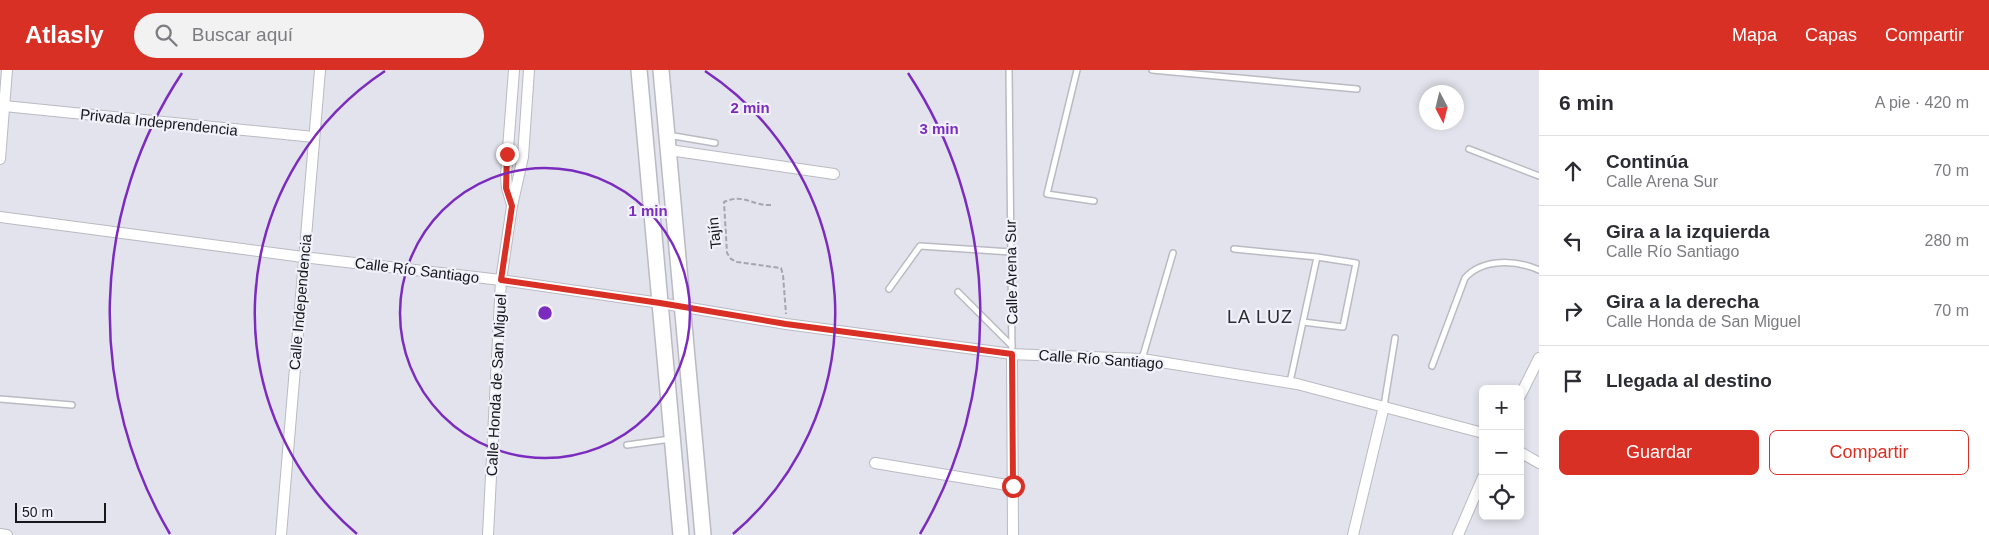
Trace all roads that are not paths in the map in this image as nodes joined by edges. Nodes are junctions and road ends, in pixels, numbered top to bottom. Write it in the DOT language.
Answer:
graph roads {
  1 [pos="7,70"];
  2 [pos="320,70"];
  3 [pos="514,70"];
  4 [pos="529,70"];
  5 [pos="639,70"];
  6 [pos="661,70"];
  7 [pos="1008,70"];
  8 [pos="1077,70"];
  9 [pos="1152,70"];
  10 [pos="1357,89"];
  11 [pos="4,106"];
  12 [pos="314,137"];
  13 [pos="715,142"];
  14 [pos="668,143"];
  15 [pos="1469,149"];
  16 [pos="0,159"];
  17 [pos="834,174"];
  18 [pos="1539,176"];
  19 [pos="1094,201"];
  20 [pos="512,206"];
  21 [pos="0,217"];
  22 [pos="1234,249"];
  23 [pos="1011,252"];
  24 [pos="1173,253"];
  25 [pos="303,257"];
  26 [pos="1317,257"];
  27 [pos="1539,270"];
  28 [pos="501,280"];
  29 [pos="889,289"];
  30 [pos="958,292"];
  31 [pos="660,303"];
  32 [pos="683,306"];
  33 [pos="1303,322"];
  34 [pos="1395,338"];
  35 [pos="1012,350"];
  36 [pos="1539,358"];
  37 [pos="1142,359"];
  38 [pos="1432,366"];
  39 [pos="1290,383"];
  40 [pos="1524,388"];
  41 [pos="0,399"];
  42 [pos="72,405"];
  43 [pos="1384,406"];
  44 [pos="1479,432"];
  45 [pos="672,439"];
  46 [pos="627,445"];
  47 [pos="1524,454"];
  48 [pos="875,463"];
  49 [pos="1539,463"];
  50 [pos="1013,486"];
  51 [pos="1479,486"];
  52 [pos="0,534"];
  53 [pos="7,535"];
  54 [pos="282,535"];
  55 [pos="488,535"];
  56 [pos="680,535"];
  57 [pos="703,535"];
  58 [pos="1013,535"];
  59 [pos="1353,535"];
  60 [pos="1458,535"];
  1 -- 11 [label="street"];
  2 -- 12 [label="street, Calle Independencia"];
  3 -- 20 [label="street, Calle Honda de San Miguel"];
  4 -- 20 [label="street, Calle Honda de San Miguel"];
  5 -- 31 [label="main road"];
  6 -- 14 [label="main road"];
  7 -- 23 [label="lane, Calle Arena Sur"];
  8 -- 19 [label="lane"];
  9 -- 10 [label="lane"];
  11 -- 12 [label="street, Privada Indeprendencia"];
  11 -- 16 [label="street"];
  12 -- 25 [label="street, Calle Independencia"];
  13 -- 14 [label="lane"];
  14 -- 17 [label="street"];
  14 -- 32 [label="main road"];
  15 -- 18 [label="lane"];
  20 -- 28 [label="street, Calle Honda de San Miguel"];
  21 -- 25 [label="street, Calle Río Santiago"];
  22 -- 26 [label="lane"];
  23 -- 29 [label="lane"];
  23 -- 35 [label="lane, Calle Arena Sur"];
  24 -- 37 [label="lane"];
  25 -- 28 [label="street, Calle Río Santiago"];
  25 -- 54 [label="street, Calle Independencia"];
  26 -- 33 [label="lane"];
  26 -- 33 [label="lane"];
  27 -- 38 [label="lane"];
  28 -- 31 [label="street, Calle Río Santiago"];
  28 -- 55 [label="street, Calle Honda de San Miguel"];
  30 -- 35 [label="lane"];
  31 -- 32 [label="street, Calle Río Santiago"];
  31 -- 45 [label="main road"];
  32 -- 35 [label="street, Calle Río Santiago"];
  32 -- 57 [label="main road"];
  33 -- 39 [label="lane"];
  34 -- 43 [label="lane"];
  35 -- 37 [label="street, Calle Río Santiago"];
  35 -- 50 [label="street, Calle Arena Sur"];
  36 -- 40 [label="street"];
  37 -- 39 [label="street, Calle Río Santiago"];
  39 -- 43 [label="street, Calle Río Santiago"];
  41 -- 42 [label="lane"];
  43 -- 44 [label="street, Calle Río Santiago"];
  43 -- 59 [label="street"];
  45 -- 46 [label="lane"];
  45 -- 56 [label="main road"];
  47 -- 49 [label="street"];
  48 -- 50 [label="street"];
  50 -- 58 [label="street, Calle Arena Sur"];
  51 -- 60 [label="street"];
  52 -- 53 [label="street"];
}
